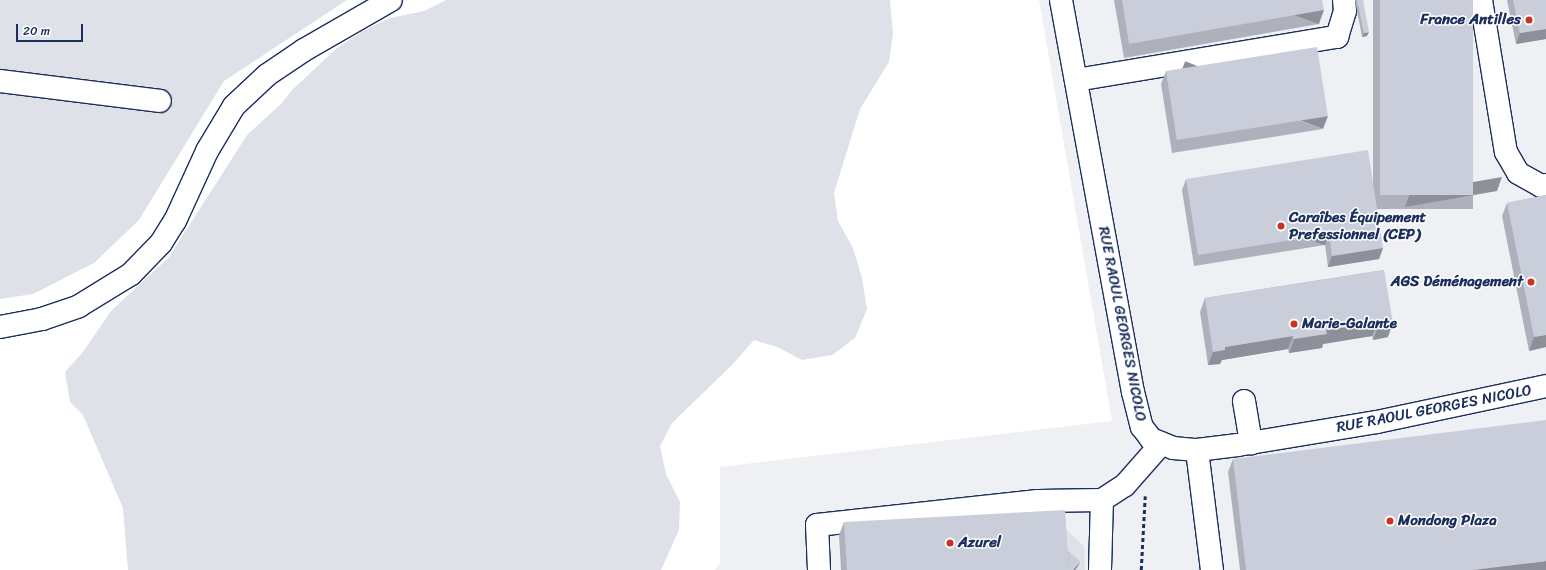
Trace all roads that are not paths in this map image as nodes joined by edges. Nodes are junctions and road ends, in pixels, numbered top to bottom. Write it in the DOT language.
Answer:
graph roads {
  1 [pos="391,0"];
  2 [pos="1061,0"];
  3 [pos="1344,0"];
  4 [pos="1481,0"];
  5 [pos="1076,80"];
  6 [pos="0,81"];
  7 [pos="160,101"];
  8 [pos="1546,185"];
  9 [pos="0,327"];
  10 [pos="1546,386"];
  11 [pos="1244,401"];
  12 [pos="1252,443"];
  13 [pos="1197,450"];
  14 [pos="1155,452"];
  15 [pos="1102,500"];
  16 [pos="819,570"];
  17 [pos="1100,570"];
  18 [pos="1212,570"];
  1 -- 9 [label="street"];
  2 -- 5 [label="street, RUE RAOUL GEORGES NICOLO"];
  3 -- 5 [label="street"];
  4 -- 8 [label="street"];
  5 -- 14 [label="street, RUE RAOUL GEORGES NICOLO"];
  6 -- 7 [label="street"];
  10 -- 12 [label="street, RUE RAOUL GEORGES NICOLO"];
  11 -- 12 [label="street"];
  12 -- 13 [label="street, RUE RAOUL GEORGES NICOLO"];
  13 -- 14 [label="street, RUE RAOUL GEORGES NICOLO"];
  13 -- 18 [label="street"];
  14 -- 15 [label="street"];
  15 -- 16 [label="street"];
  15 -- 17 [label="street"];
}
